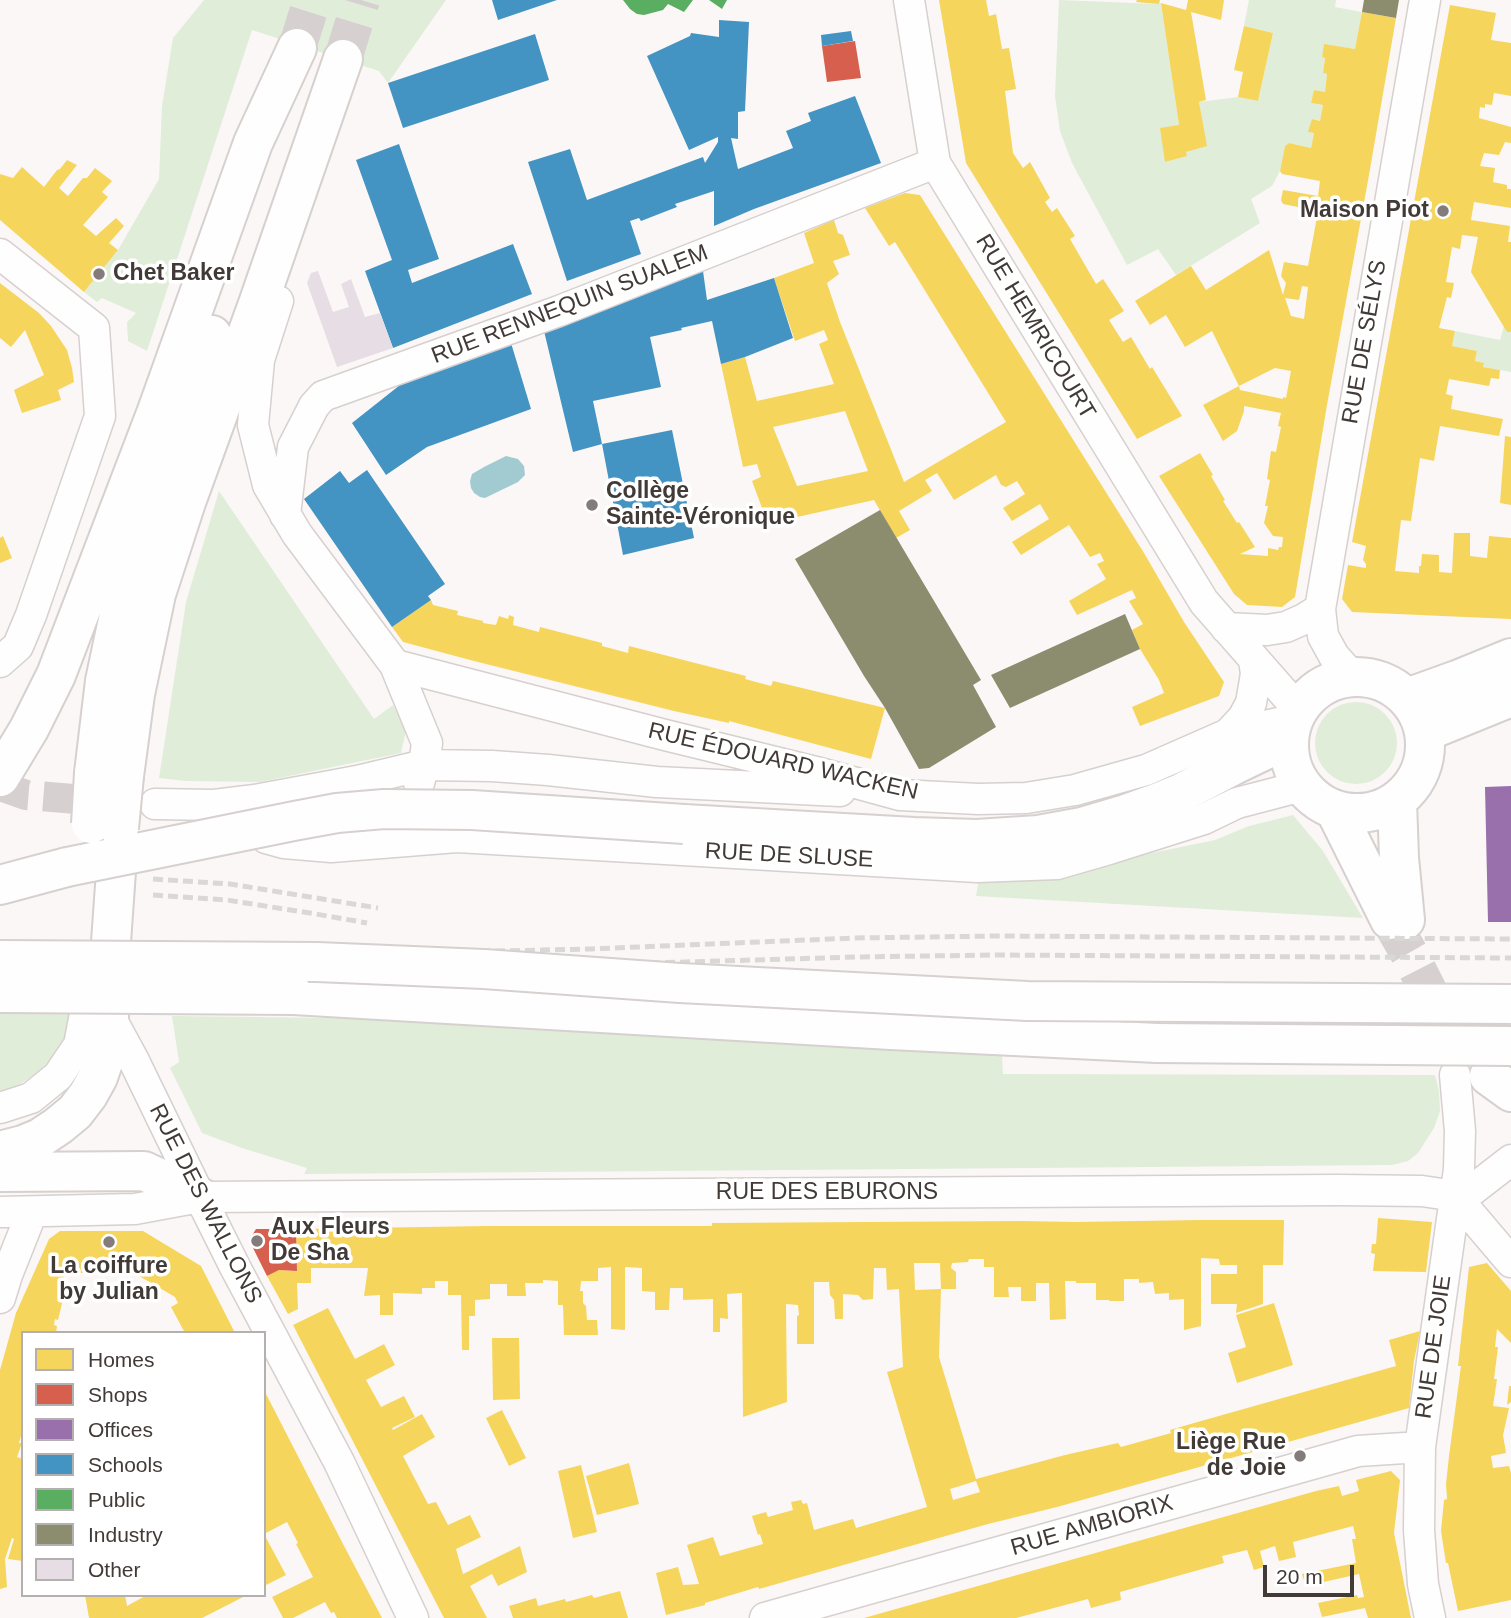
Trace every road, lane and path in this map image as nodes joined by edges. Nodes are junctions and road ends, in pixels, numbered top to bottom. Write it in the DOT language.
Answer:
graph roads {
  1 [pos="909,0"];
  2 [pos="1425,0"];
  3 [pos="343,59"];
  4 [pos="326,106"];
  5 [pos="935,163"];
  6 [pos="0,254"];
  7 [pos="285,515"];
  8 [pos="1320,609"];
  9 [pos="1226,628"];
  10 [pos="1511,659"];
  11 [pos="1254,660"];
  12 [pos="0,662"];
  13 [pos="395,665"];
  14 [pos="1352,676"];
  15 [pos="1511,697"];
  16 [pos="1407,698"];
  17 [pos="1293,723"];
  18 [pos="1425,732"];
  19 [pos="1228,734"];
  20 [pos="6,768"];
  21 [pos="109,775"];
  22 [pos="421,775"];
  23 [pos="1302,786"];
  24 [pos="900,795"];
  25 [pos="1397,801"];
  26 [pos="1335,810"];
  27 [pos="188,814"];
  28 [pos="373,826"];
  29 [pos="266,838"];
  30 [pos="331,847"];
  31 [pos="99,849"];
  32 [pos="0,885"];
  33 [pos="99,942"];
  34 [pos="0,960"];
  35 [pos="0,993"];
  36 [pos="1511,1004"];
  37 [pos="97,1014"];
  38 [pos="1494,1076"];
  39 [pos="0,1108"];
  40 [pos="0,1151"];
  41 [pos="1511,1160"];
  42 [pos="0,1172"];
  43 [pos="1455,1196"];
  44 [pos="200,1197"];
  45 [pos="0,1212"];
  46 [pos="32,1212"];
  47 [pos="1511,1262"];
  48 [pos="2,1279"];
  49 [pos="1420,1447"];
  50 [pos="413,1618"];
  51 [pos="765,1618"];
  52 [pos="1430,1618"];
  1 -- 5 [label="street, RUE HEMRICOURT"];
  2 -- 8 [label="street, RUE DE SÉLYS"];
  3 -- 4 [label="main road"];
  4 -- 7 [label="street"];
  4 -- 21 [label="main road"];
  5 -- 7 [label="street, RUE RENNEQUIN SUALEM"];
  5 -- 9 [label="street, RUE HEMRICOURT"];
  6 -- 12 [label="street"];
  7 -- 13 [label="street"];
  8 -- 9 [label="street"];
  8 -- 14 [label="street, RUE DE SÉLYS"];
  9 -- 11 [label="street, RUE HEMRICOURT"];
  10 -- 16 [label="main road"];
  11 -- 17 [label="street, RUE HEMRICOURT"];
  11 -- 19 [label="street"];
  13 -- 22 [label="street"];
  13 -- 24 [label="street, RUE ÉDOUARD WACKEN"];
  14 -- 16 [label="main road"];
  14 -- 17 [label="main road"];
  15 -- 18 [label="main road"];
  16 -- 18 [label="main road"];
  17 -- 19 [label="street, RUE ÉDOUARD WACKEN"];
  17 -- 23 [label="main road"];
  17 -- 31 [label="main road, bridge"];
  18 -- 25 [label="main road"];
  19 -- 24 [label="street, RUE ÉDOUARD WACKEN"];
  20 -- 21 [label="main road"];
  21 -- 31 [label="main road, bridge"];
  22 -- 24 [label="street"];
  22 -- 27 [label="street"];
  23 -- 26 [label="main road"];
  23 -- 30 [label="street, RUE DE SLUSE"];
  25 -- 26 [label="main road"];
  25 -- 26 [label="main road"];
  28 -- 30 [label="street"];
  29 -- 30 [label="street, RUE DE SLUSE"];
  31 -- 32 [label="main road"];
  31 -- 33 [label="main road"];
  34 -- 36 [label="main road, bridge"];
  35 -- 38 [label="main road, bridge"];
  37 -- 39 [label="street"];
  37 -- 40 [label="main road"];
  37 -- 44 [label="street, RUE DES WALLONS"];
  38 -- 43 [label="street, RUE DE JOIE"];
  41 -- 43 [label="street"];
  42 -- 44 [label="main road"];
  43 -- 44 [label="street, RUE DES EBURONS"];
  43 -- 47 [label="street"];
  43 -- 49 [label="street, RUE DE JOIE"];
  44 -- 46 [label="street, RUE DES EBURONS"];
  44 -- 50 [label="street, RUE DES WALLONS"];
  45 -- 46 [label="street, RUE DES EBURONS"];
  46 -- 48 [label="street"];
  49 -- 51 [label="street, RUE AMBIORIX"];
  49 -- 52 [label="street, RUE DE JOIE"];
}
